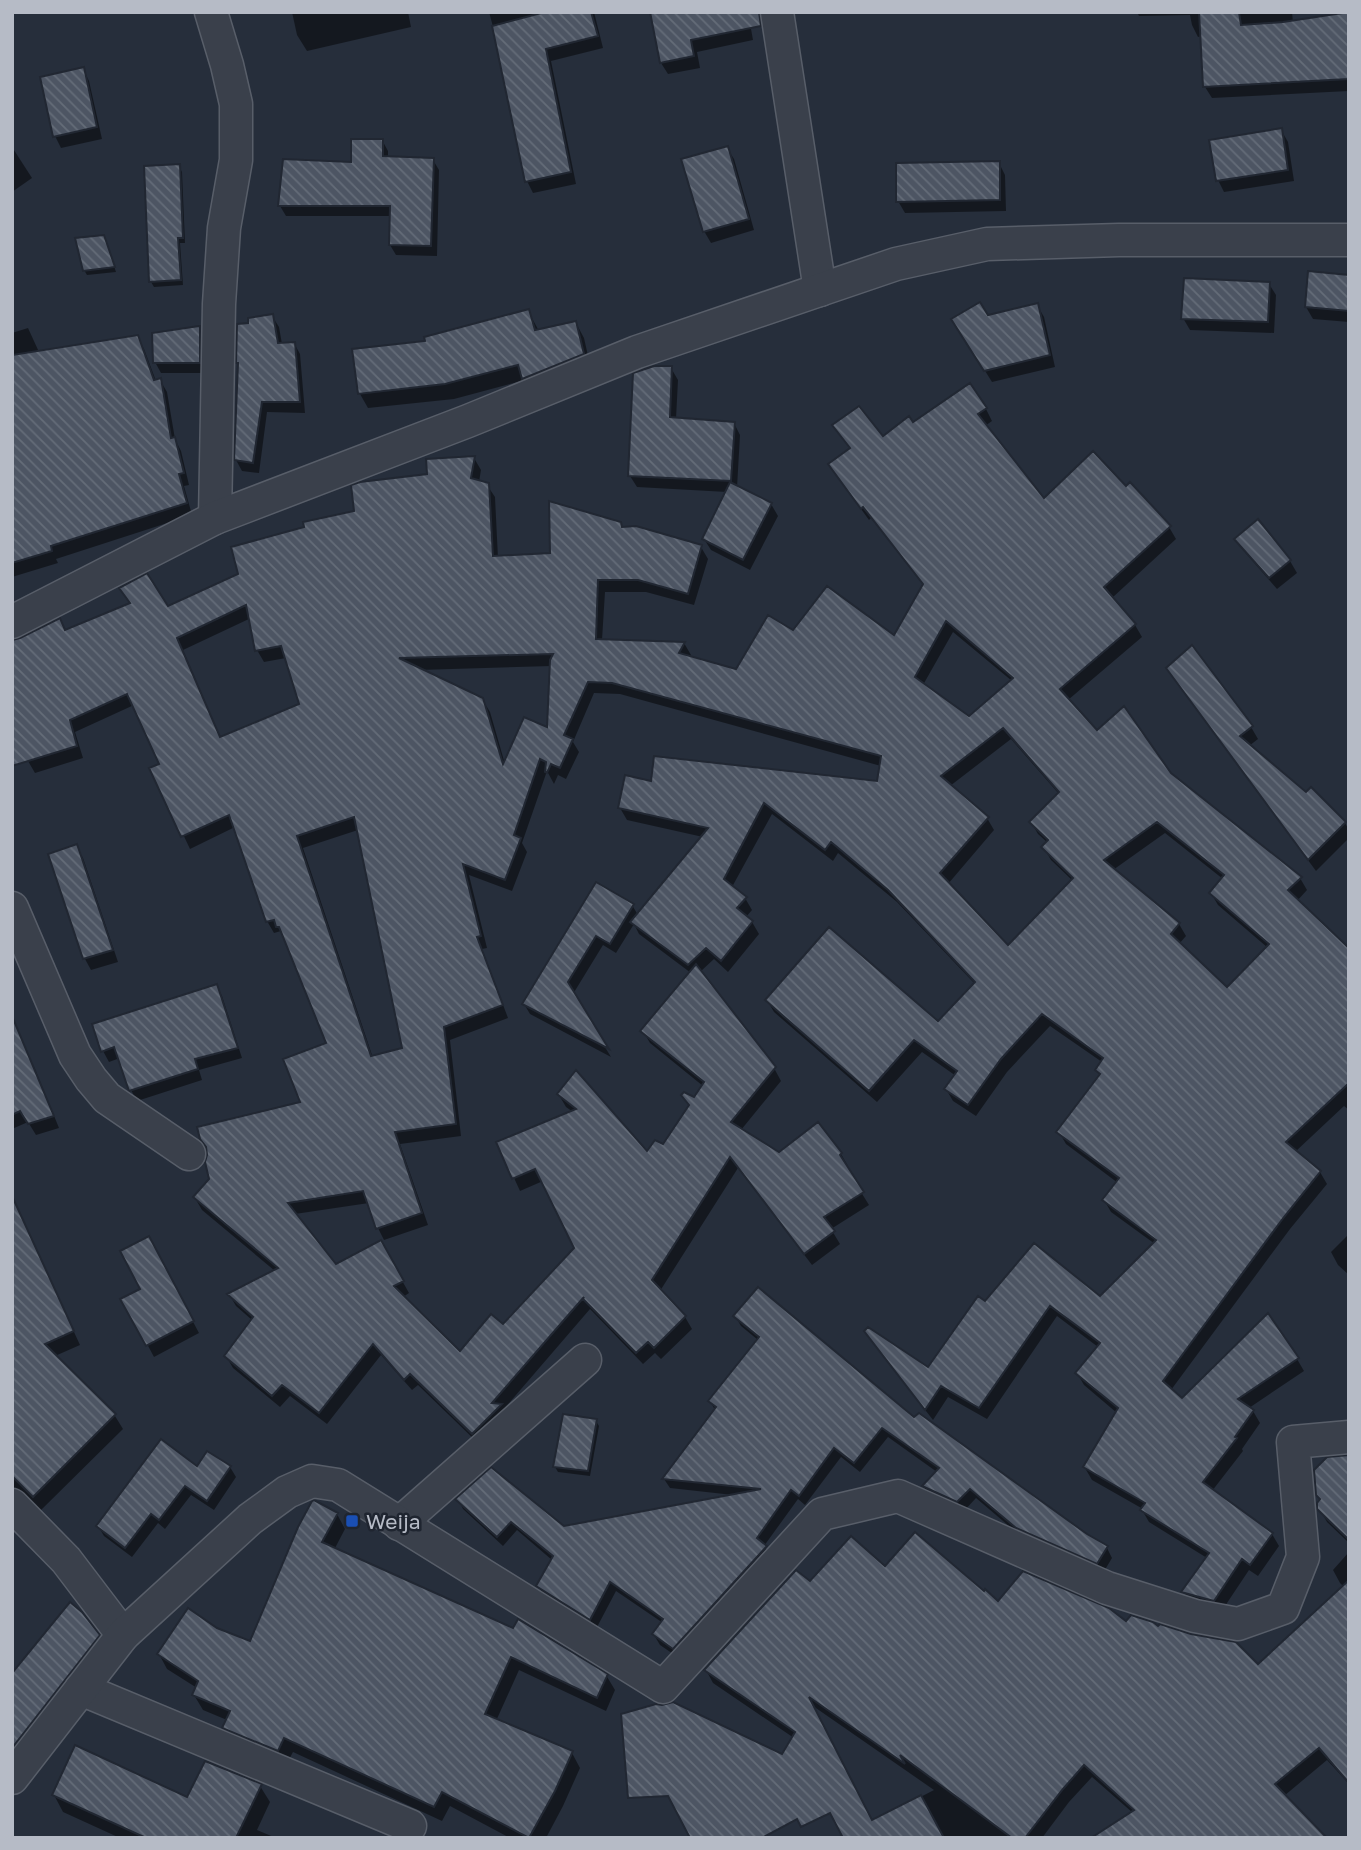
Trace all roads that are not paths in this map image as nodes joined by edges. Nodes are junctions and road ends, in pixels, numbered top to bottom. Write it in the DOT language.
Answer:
graph roads {
  1 [pos="211,12"];
  2 [pos="777,12"];
  3 [pos="1349,240"];
  4 [pos="820,290"];
  5 [pos="215,518"];
  6 [pos="12,622"];
  7 [pos="12,908"];
  8 [pos="189,1154"];
  9 [pos="586,1360"];
  10 [pos="1349,1437"];
  11 [pos="12,1505"];
  12 [pos="399,1524"];
  13 [pos="123,1635"];
  14 [pos="81,1689"];
  15 [pos="12,1778"];
  16 [pos="410,1825"];
  1 -- 5 [label="street"];
  2 -- 4 [label="street"];
  3 -- 4 [label="street"];
  4 -- 5 [label="street"];
  5 -- 6 [label="street"];
  7 -- 8 [label="street"];
  9 -- 12 [label="street"];
  10 -- 12 [label="street"];
  11 -- 13 [label="street"];
  12 -- 13 [label="street"];
  13 -- 14 [label="street"];
  14 -- 15 [label="street"];
  14 -- 16 [label="street"];
}
